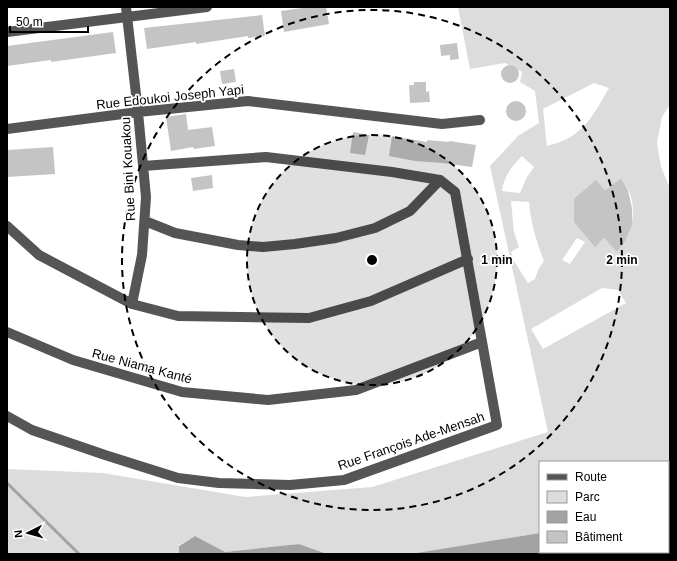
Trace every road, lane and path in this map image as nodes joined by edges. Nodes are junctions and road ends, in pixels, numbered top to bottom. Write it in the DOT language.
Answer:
graph roads {
  1 [pos="207,7"];
  2 [pos="126,12"];
  3 [pos="7,32"];
  4 [pos="138,112"];
  5 [pos="480,120"];
  6 [pos="7,129"];
  7 [pos="143,166"];
  8 [pos="440,180"];
  9 [pos="145,221"];
  10 [pos="7,226"];
  11 [pos="468,259"];
  12 [pos="132,304"];
  13 [pos="7,332"];
  14 [pos="482,342"];
  15 [pos="7,416"];
  1 -- 2 [label="street"];
  2 -- 3 [label="street"];
  2 -- 4 [label="street, Rue Bini Kouakou"];
  4 -- 5 [label="street, Rue Edoukoi Joseph Yapi"];
  4 -- 6 [label="street, Rue Edoukoi Joseph Yapi"];
  4 -- 7 [label="street, Rue Bini Kouakou"];
  7 -- 8 [label="street"];
  7 -- 9 [label="street, Rue Bini Kouakou"];
  8 -- 9 [label="street"];
  8 -- 11 [label="street, Rue François Ade-Mensah"];
  9 -- 12 [label="street, Rue Bini Kouakou"];
  10 -- 12 [label="street"];
  11 -- 12 [label="street"];
  11 -- 14 [label="street, Rue François Ade-Mensah"];
  13 -- 14 [label="street, Rue Niama Kanté"];
  14 -- 15 [label="street, Rue François Ade-Mensah"];
}
